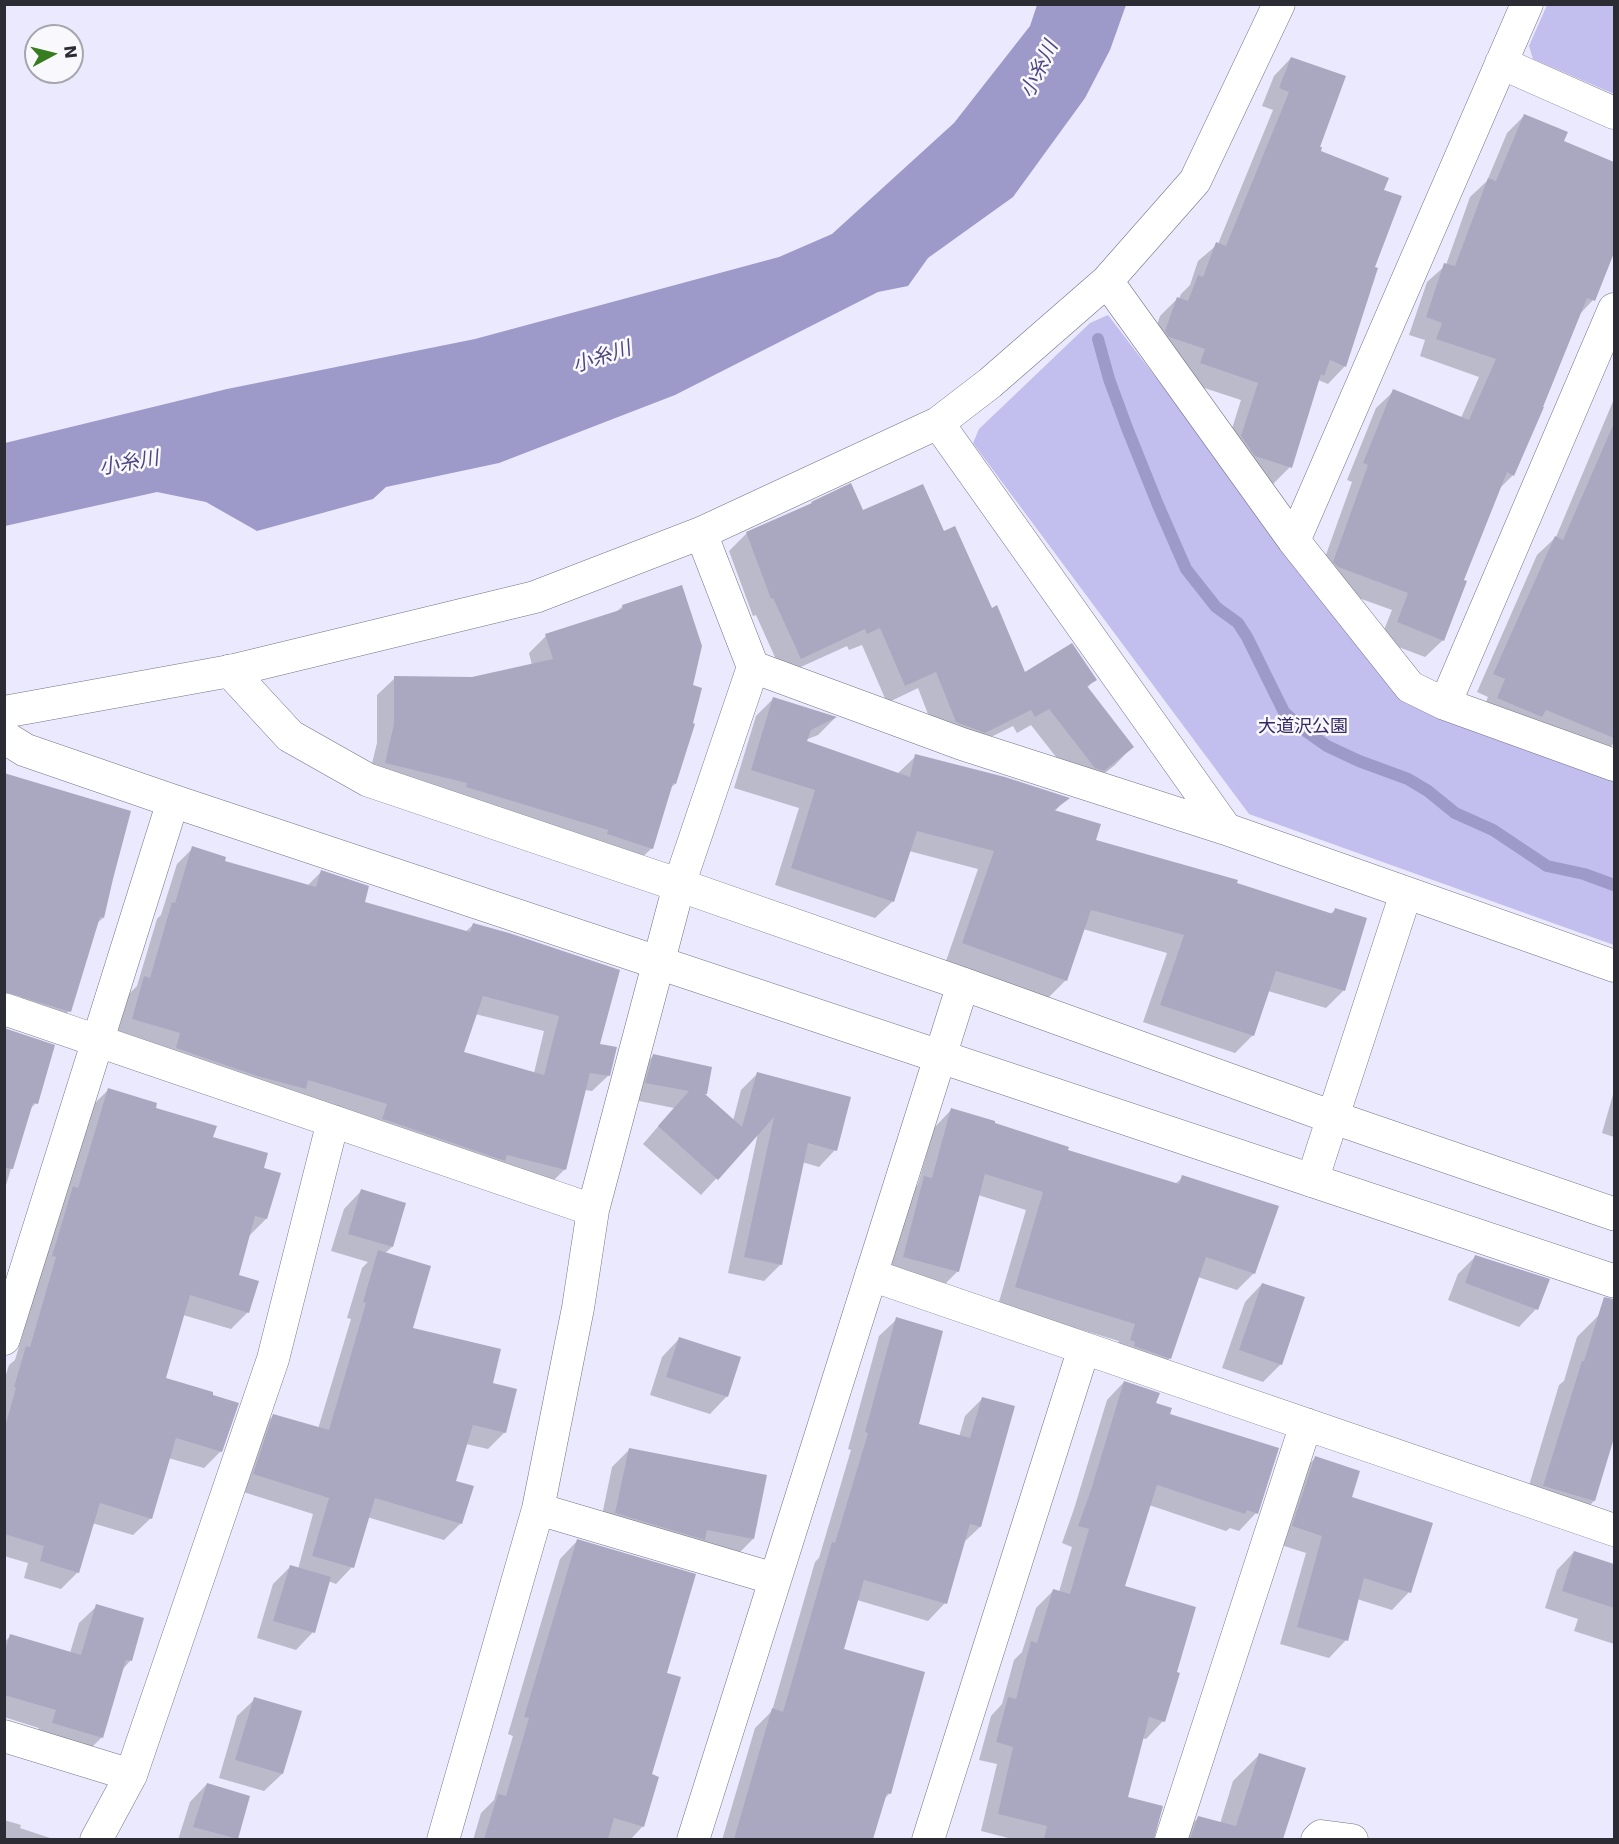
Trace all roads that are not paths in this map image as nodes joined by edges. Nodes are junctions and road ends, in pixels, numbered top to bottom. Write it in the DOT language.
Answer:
graph roads {
  1 [pos="1279,4"];
  2 [pos="1527,4"];
  3 [pos="1501,63"];
  4 [pos="1614,112"];
  5 [pos="1107,281"];
  6 [pos="1614,309"];
  7 [pos="938,423"];
  8 [pos="701,533"];
  9 [pos="1294,541"];
  10 [pos="753,667"];
  11 [pos="230,671"];
  12 [pos="1445,704"];
  13 [pos="4,712"];
  14 [pos="4,737"];
  15 [pos="1614,765"];
  16 [pos="173,801"];
  17 [pos="1226,830"];
  18 [pos="679,885"];
  19 [pos="1406,893"];
  20 [pos="658,963"];
  21 [pos="1614,966"];
  22 [pos="963,984"];
  23 [pos="4,1009"];
  24 [pos="98,1041"];
  25 [pos="939,1057"];
  26 [pos="1332,1117"];
  27 [pos="333,1121"];
  28 [pos="1312,1181"];
  29 [pos="593,1210"];
  30 [pos="1614,1214"];
  31 [pos="871,1275"];
  32 [pos="1614,1281"];
  33 [pos="4,1339"];
  34 [pos="1084,1348"];
  35 [pos="1306,1424"];
  36 [pos="538,1509"];
  37 [pos="1614,1530"];
  38 [pos="775,1579"];
  39 [pos="4,1736"];
  40 [pos="131,1775"];
  41 [pos="96,1839"];
  42 [pos="443,1839"];
  43 [pos="693,1839"];
  44 [pos="928,1839"];
  45 [pos="1171,1839"];
  46 [pos="1317,1839"];
  47 [pos="1352,1839"];
  1 -- 5 [label="street"];
  2 -- 3 [label="street"];
  3 -- 4 [label="street"];
  3 -- 9 [label="street"];
  5 -- 7 [label="street"];
  5 -- 9 [label="street"];
  6 -- 12 [label="street"];
  7 -- 8 [label="street"];
  7 -- 17 [label="street"];
  8 -- 10 [label="street"];
  8 -- 11 [label="street"];
  9 -- 12 [label="street"];
  10 -- 17 [label="street"];
  10 -- 18 [label="street"];
  11 -- 13 [label="street"];
  11 -- 18 [label="street"];
  12 -- 15 [label="street"];
  14 -- 16 [label="street"];
  16 -- 20 [label="street"];
  16 -- 24 [label="street"];
  17 -- 19 [label="street"];
  18 -- 20 [label="street"];
  18 -- 22 [label="street"];
  19 -- 21 [label="street"];
  19 -- 26 [label="street"];
  20 -- 25 [label="street"];
  20 -- 29 [label="street"];
  22 -- 25 [label="street"];
  22 -- 26 [label="street"];
  23 -- 24 [label="street"];
  24 -- 27 [label="street"];
  24 -- 33 [label="street"];
  25 -- 28 [label="street"];
  25 -- 31 [label="street"];
  26 -- 28 [label="street"];
  26 -- 30 [label="street"];
  27 -- 29 [label="street"];
  27 -- 40 [label="street"];
  28 -- 32 [label="street"];
  29 -- 36 [label="street"];
  31 -- 34 [label="street"];
  31 -- 38 [label="street"];
  34 -- 35 [label="street"];
  34 -- 44 [label="street"];
  35 -- 37 [label="street"];
  35 -- 45 [label="street"];
  36 -- 38 [label="street"];
  36 -- 42 [label="street"];
  38 -- 43 [label="street"];
  39 -- 40 [label="street"];
  40 -- 41 [label="street"];
  46 -- 47 [label="street"];
}
